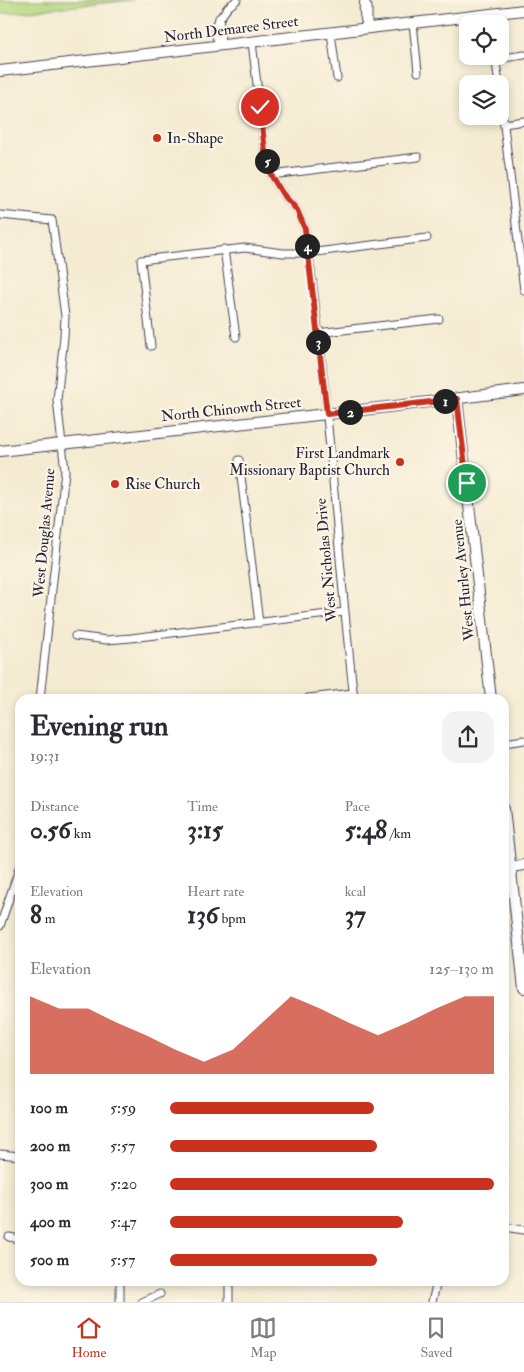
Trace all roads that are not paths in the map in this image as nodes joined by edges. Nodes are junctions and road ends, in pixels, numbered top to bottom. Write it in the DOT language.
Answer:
graph roads {
  1 [pos="237,0"];
  2 [pos="364,0"];
  3 [pos="524,10"];
  4 [pos="506,15"];
  5 [pos="459,21"];
  6 [pos="413,23"];
  7 [pos="368,29"];
  8 [pos="331,33"];
  9 [pos="252,42"];
  10 [pos="220,46"];
  11 [pos="524,55"];
  12 [pos="509,57"];
  13 [pos="0,71"];
  14 [pos="418,72"];
  15 [pos="337,78"];
  16 [pos="524,121"];
  17 [pos="509,123"];
  18 [pos="504,125"];
  19 [pos="418,157"];
  20 [pos="271,175"];
  21 [pos="0,215"];
  22 [pos="427,238"];
  23 [pos="224,249"];
  24 [pos="308,253"];
  25 [pos="522,254"];
  26 [pos="524,290"];
  27 [pos="439,319"];
  28 [pos="317,334"];
  29 [pos="236,337"];
  30 [pos="151,346"];
  31 [pos="524,390"];
  32 [pos="457,399"];
  33 [pos="327,414"];
  34 [pos="62,443"];
  35 [pos="0,451"];
  36 [pos="239,460"];
  37 [pos="344,612"];
  38 [pos="259,623"];
  39 [pos="75,636"];
  40 [pos="41,694"];
  41 [pos="353,694"];
  42 [pos="490,694"];
  43 [pos="524,740"];
  44 [pos="509,742"];
  45 [pos="524,865"];
  46 [pos="509,867"];
  47 [pos="509,881"];
  48 [pos="15,892"];
  49 [pos="0,926"];
  50 [pos="524,988"];
  51 [pos="0,1154"];
  52 [pos="15,1156"];
  53 [pos="509,1228"];
  54 [pos="524,1230"];
  55 [pos="9,1237"];
  56 [pos="15,1239"];
  57 [pos="120,1286"];
  58 [pos="229,1286"];
  59 [pos="436,1286"];
  60 [pos="160,1294"];
  61 [pos="120,1302"];
  62 [pos="142,1302"];
  63 [pos="229,1302"];
  64 [pos="432,1302"];
  1 -- 10 [label="street"];
  2 -- 7 [label="street"];
  3 -- 4 [label="street, North Demaree Street"];
  5 -- 6 [label="street, North Demaree Street"];
  6 -- 7 [label="street, North Demaree Street"];
  6 -- 14 [label="street"];
  7 -- 8 [label="street, North Demaree Street"];
  8 -- 9 [label="street, North Demaree Street"];
  8 -- 15 [label="street"];
  9 -- 10 [label="street, North Demaree Street"];
  9 -- 20 [label="street, West Nicholas Drive"];
  10 -- 13 [label="street, North Demaree Street"];
  11 -- 12 [label="street"];
  16 -- 17 [label="street"];
  18 -- 25 [label="street"];
  19 -- 20 [label="street"];
  20 -- 24 [label="street, West Nicholas Drive"];
  21 -- 34 [label="street, West Douglas Avenue"];
  22 -- 24 [label="street"];
  23 -- 24 [label="street"];
  23 -- 29 [label="street"];
  23 -- 30 [label="street"];
  24 -- 28 [label="street, West Nicholas Drive"];
  25 -- 26 [label="street"];
  27 -- 28 [label="street"];
  28 -- 33 [label="street, West Nicholas Drive"];
  31 -- 32 [label="street, North Chinowth Street"];
  32 -- 33 [label="street, North Chinowth Street"];
  32 -- 42 [label="street, West Hurley Avenue"];
  33 -- 34 [label="street, North Chinowth Street"];
  33 -- 37 [label="street, West Nicholas Drive"];
  34 -- 35 [label="street, North Chinowth Street"];
  34 -- 40 [label="street, West Douglas Avenue"];
  36 -- 38 [label="street"];
  37 -- 38 [label="street"];
  37 -- 41 [label="street, West Nicholas Drive"];
  38 -- 39 [label="street"];
  43 -- 44 [label="street"];
  45 -- 46 [label="street"];
  47 -- 50 [label="street"];
  48 -- 49 [label="street"];
  51 -- 52 [label="street"];
  53 -- 54 [label="street"];
  55 -- 56 [label="street"];
  57 -- 61 [label="street"];
  58 -- 63 [label="street"];
  59 -- 64 [label="street"];
  60 -- 62 [label="street"];
}
